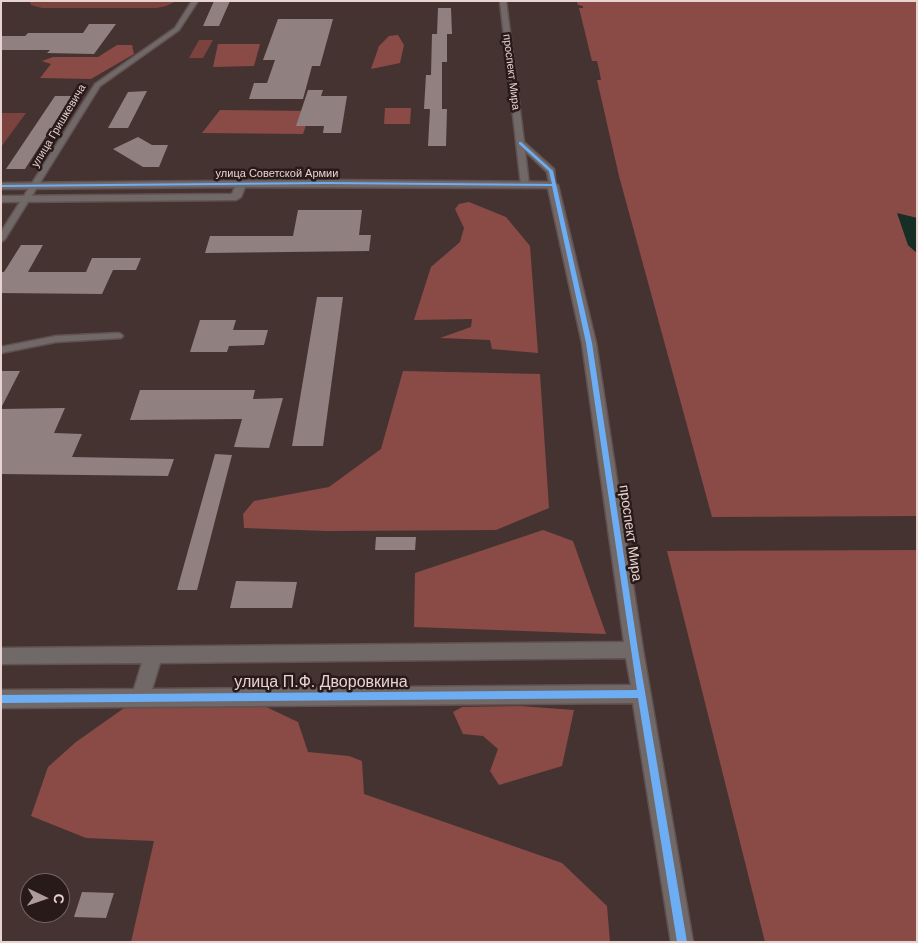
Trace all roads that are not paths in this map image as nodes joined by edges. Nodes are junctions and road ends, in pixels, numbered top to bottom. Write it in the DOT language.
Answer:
graph roads {
  1 [pos="195,1"];
  2 [pos="503,1"];
  3 [pos="520,142"];
  4 [pos="241,184"];
  5 [pos="525,185"];
  6 [pos="553,185"];
  7 [pos="1,186"];
  8 [pos="36,186"];
  9 [pos="28,199"];
  10 [pos="1,200"];
  11 [pos="1,239"];
  12 [pos="118,336"];
  13 [pos="1,350"];
  14 [pos="634,650"];
  15 [pos="153,655"];
  16 [pos="1,656"];
  17 [pos="641,694"];
  18 [pos="140,698"];
  19 [pos="1,699"];
  20 [pos="682,942"];
  1 -- 8 [label="street, улица Гришкевича"];
  2 -- 3 [label="street, проспект Мира"];
  3 -- 5 [label="street, проспект Мира"];
  3 -- 6 [label="street, проспект Мира"];
  4 -- 5 [label="street, улица Советской Армии"];
  4 -- 8 [label="street, улица Советской Армии"];
  4 -- 9 [label="street, улица Советской Армии"];
  5 -- 6 [label="street, улица Советской Армии"];
  6 -- 14 [label="street, проспект Мира"];
  7 -- 8 [label="street, улица Советской Армии"];
  8 -- 9 [label="street, улица Гришкевича"];
  9 -- 10 [label="street, улица Советской Армии"];
  9 -- 11 [label="street, улица Гришкевича"];
  12 -- 13 [label="street"];
  14 -- 15 [label="street, улица П.Ф. Дворовкина"];
  14 -- 17 [label="street, проспект Мира"];
  15 -- 16 [label="street, улица П.Ф. Дворовкина"];
  15 -- 18 [label="street"];
  17 -- 18 [label="street, улица П.Ф. Дворовкина"];
  17 -- 20 [label="street, проспект Мира"];
  18 -- 19 [label="street, улица П.Ф. Дворовкина"];
}
